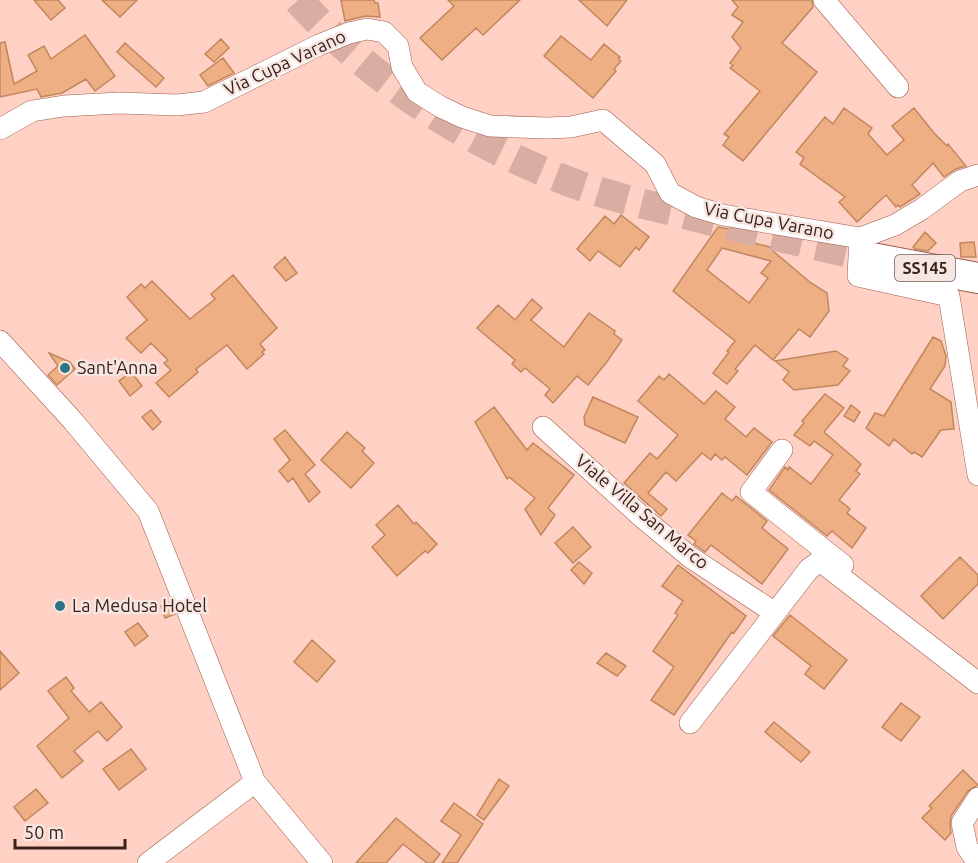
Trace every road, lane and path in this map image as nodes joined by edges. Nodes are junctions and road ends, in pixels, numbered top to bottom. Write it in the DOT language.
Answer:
graph roads {
  1 [pos="824,0"];
  2 [pos="898,87"];
  3 [pos="0,129"];
  4 [pos="978,175"];
  5 [pos="866,248"];
  6 [pos="978,278"];
  7 [pos="0,341"];
  8 [pos="543,427"];
  9 [pos="782,450"];
  10 [pos="978,475"];
  11 [pos="775,613"];
  12 [pos="978,671"];
  13 [pos="978,683"];
  14 [pos="690,723"];
  15 [pos="255,782"];
  16 [pos="978,798"];
  17 [pos="148,863"];
  18 [pos="322,863"];
  19 [pos="978,863"];
  1 -- 2 [label="street"];
  3 -- 5 [label="street, Via Cupa Varano"];
  4 -- 5 [label="street, Via Cupa Varano"];
  5 -- 6 [label="highway, SS145"];
  5 -- 10 [label="street"];
  7 -- 15 [label="street"];
  8 -- 11 [label="street, Viale Villa San Marco"];
  9 -- 12 [label="street"];
  11 -- 13 [label="street"];
  11 -- 14 [label="street"];
  15 -- 17 [label="street"];
  15 -- 18 [label="street"];
  16 -- 19 [label="street"];
}
